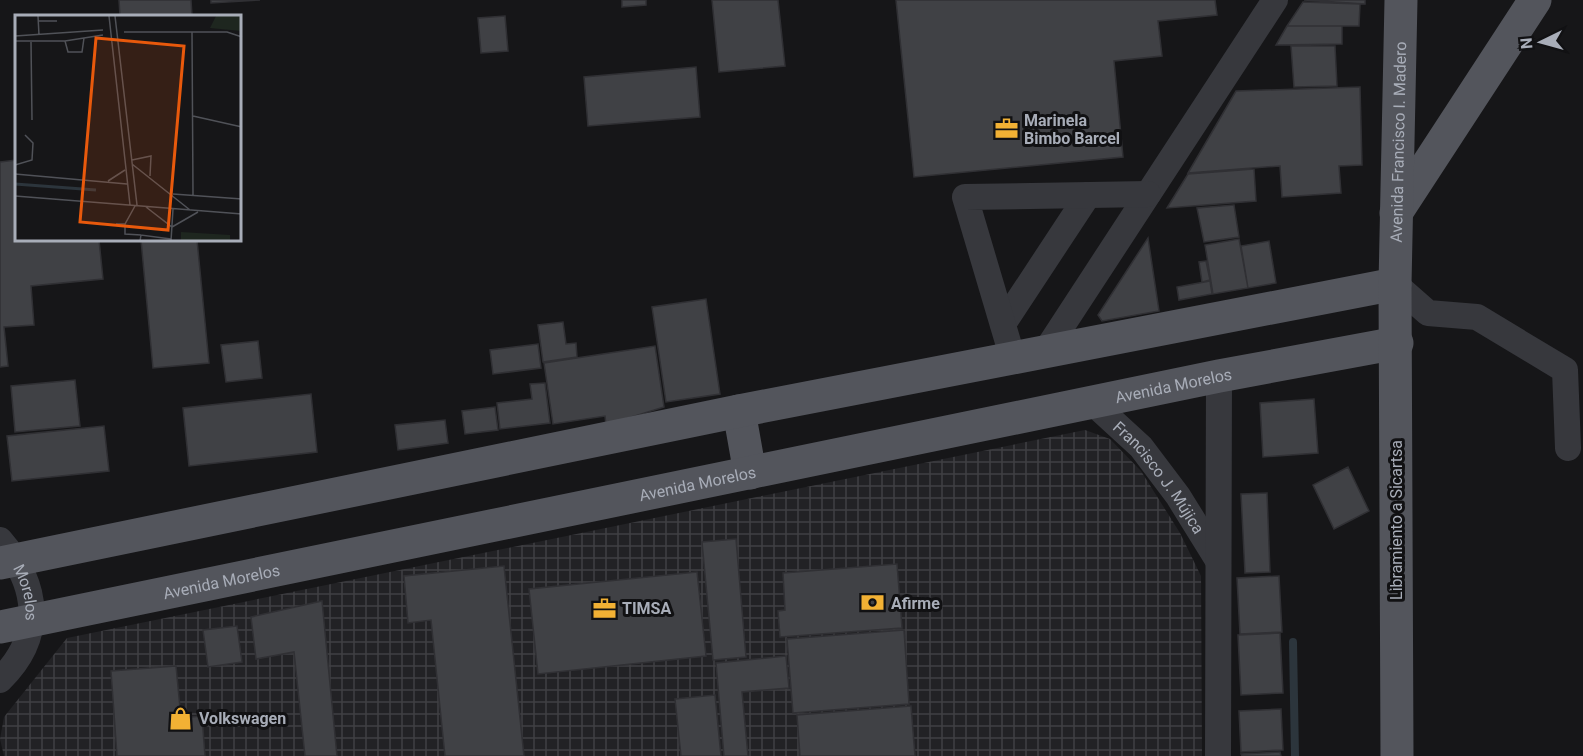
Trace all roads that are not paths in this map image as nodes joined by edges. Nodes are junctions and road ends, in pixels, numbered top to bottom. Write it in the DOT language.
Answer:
graph roads {
  1 [pos="1275,0"];
  2 [pos="1401,0"];
  3 [pos="1535,0"];
  4 [pos="1148,194"];
  5 [pos="1089,195"];
  6 [pos="1396,213"];
  7 [pos="1395,284"];
  8 [pos="1428,313"];
  9 [pos="1003,324"];
  10 [pos="1397,343"];
  11 [pos="1045,352"];
  12 [pos="1013,359"];
  13 [pos="1574,369"];
  14 [pos="1219,376"];
  15 [pos="1093,403"];
  16 [pos="739,411"];
  17 [pos="1568,448"];
  18 [pos="750,473"];
  19 [pos="6,554"];
  20 [pos="1217,559"];
  21 [pos="32,621"];
  22 [pos="0,627"];
  23 [pos="0,680"];
  24 [pos="1218,756"];
  25 [pos="1397,756"];
  1 -- 4 [label="street"];
  2 -- 6 [label="main road, Avenida Francisco I. Madero"];
  3 -- 6 [label="main road"];
  4 -- 5 [label="street"];
  4 -- 11 [label="street"];
  5 -- 9 [label="street"];
  5 -- 9 [label="street"];
  6 -- 7 [label="main road, Avenida Francisco I. Madero"];
  7 -- 8 [label="street"];
  7 -- 10 [label="main road, Libramiento a Sicartsa"];
  7 -- 11 [label="main road"];
  8 -- 10 [label="street"];
  8 -- 13 [label="street"];
  9 -- 12 [label="street"];
  10 -- 14 [label="main road, Avenida Morelos"];
  10 -- 25 [label="main road, Libramiento a Sicartsa"];
  11 -- 12 [label="main road"];
  12 -- 16 [label="main road"];
  13 -- 17 [label="street"];
  14 -- 15 [label="main road, Avenida Morelos"];
  14 -- 20 [label="street, Francisco J. Mújica"];
  15 -- 18 [label="main road, Avenida Morelos"];
  15 -- 20 [label="street, Francisco J. Mújica"];
  16 -- 18 [label="main road"];
  16 -- 19 [label="main road"];
  18 -- 21 [label="main road, Avenida Morelos"];
  19 -- 21 [label="street, Morelos"];
  20 -- 24 [label="street, Francisco J. Mújica"];
  21 -- 22 [label="main road, Avenida Morelos"];
  21 -- 23 [label="street, Morelos"];
}
